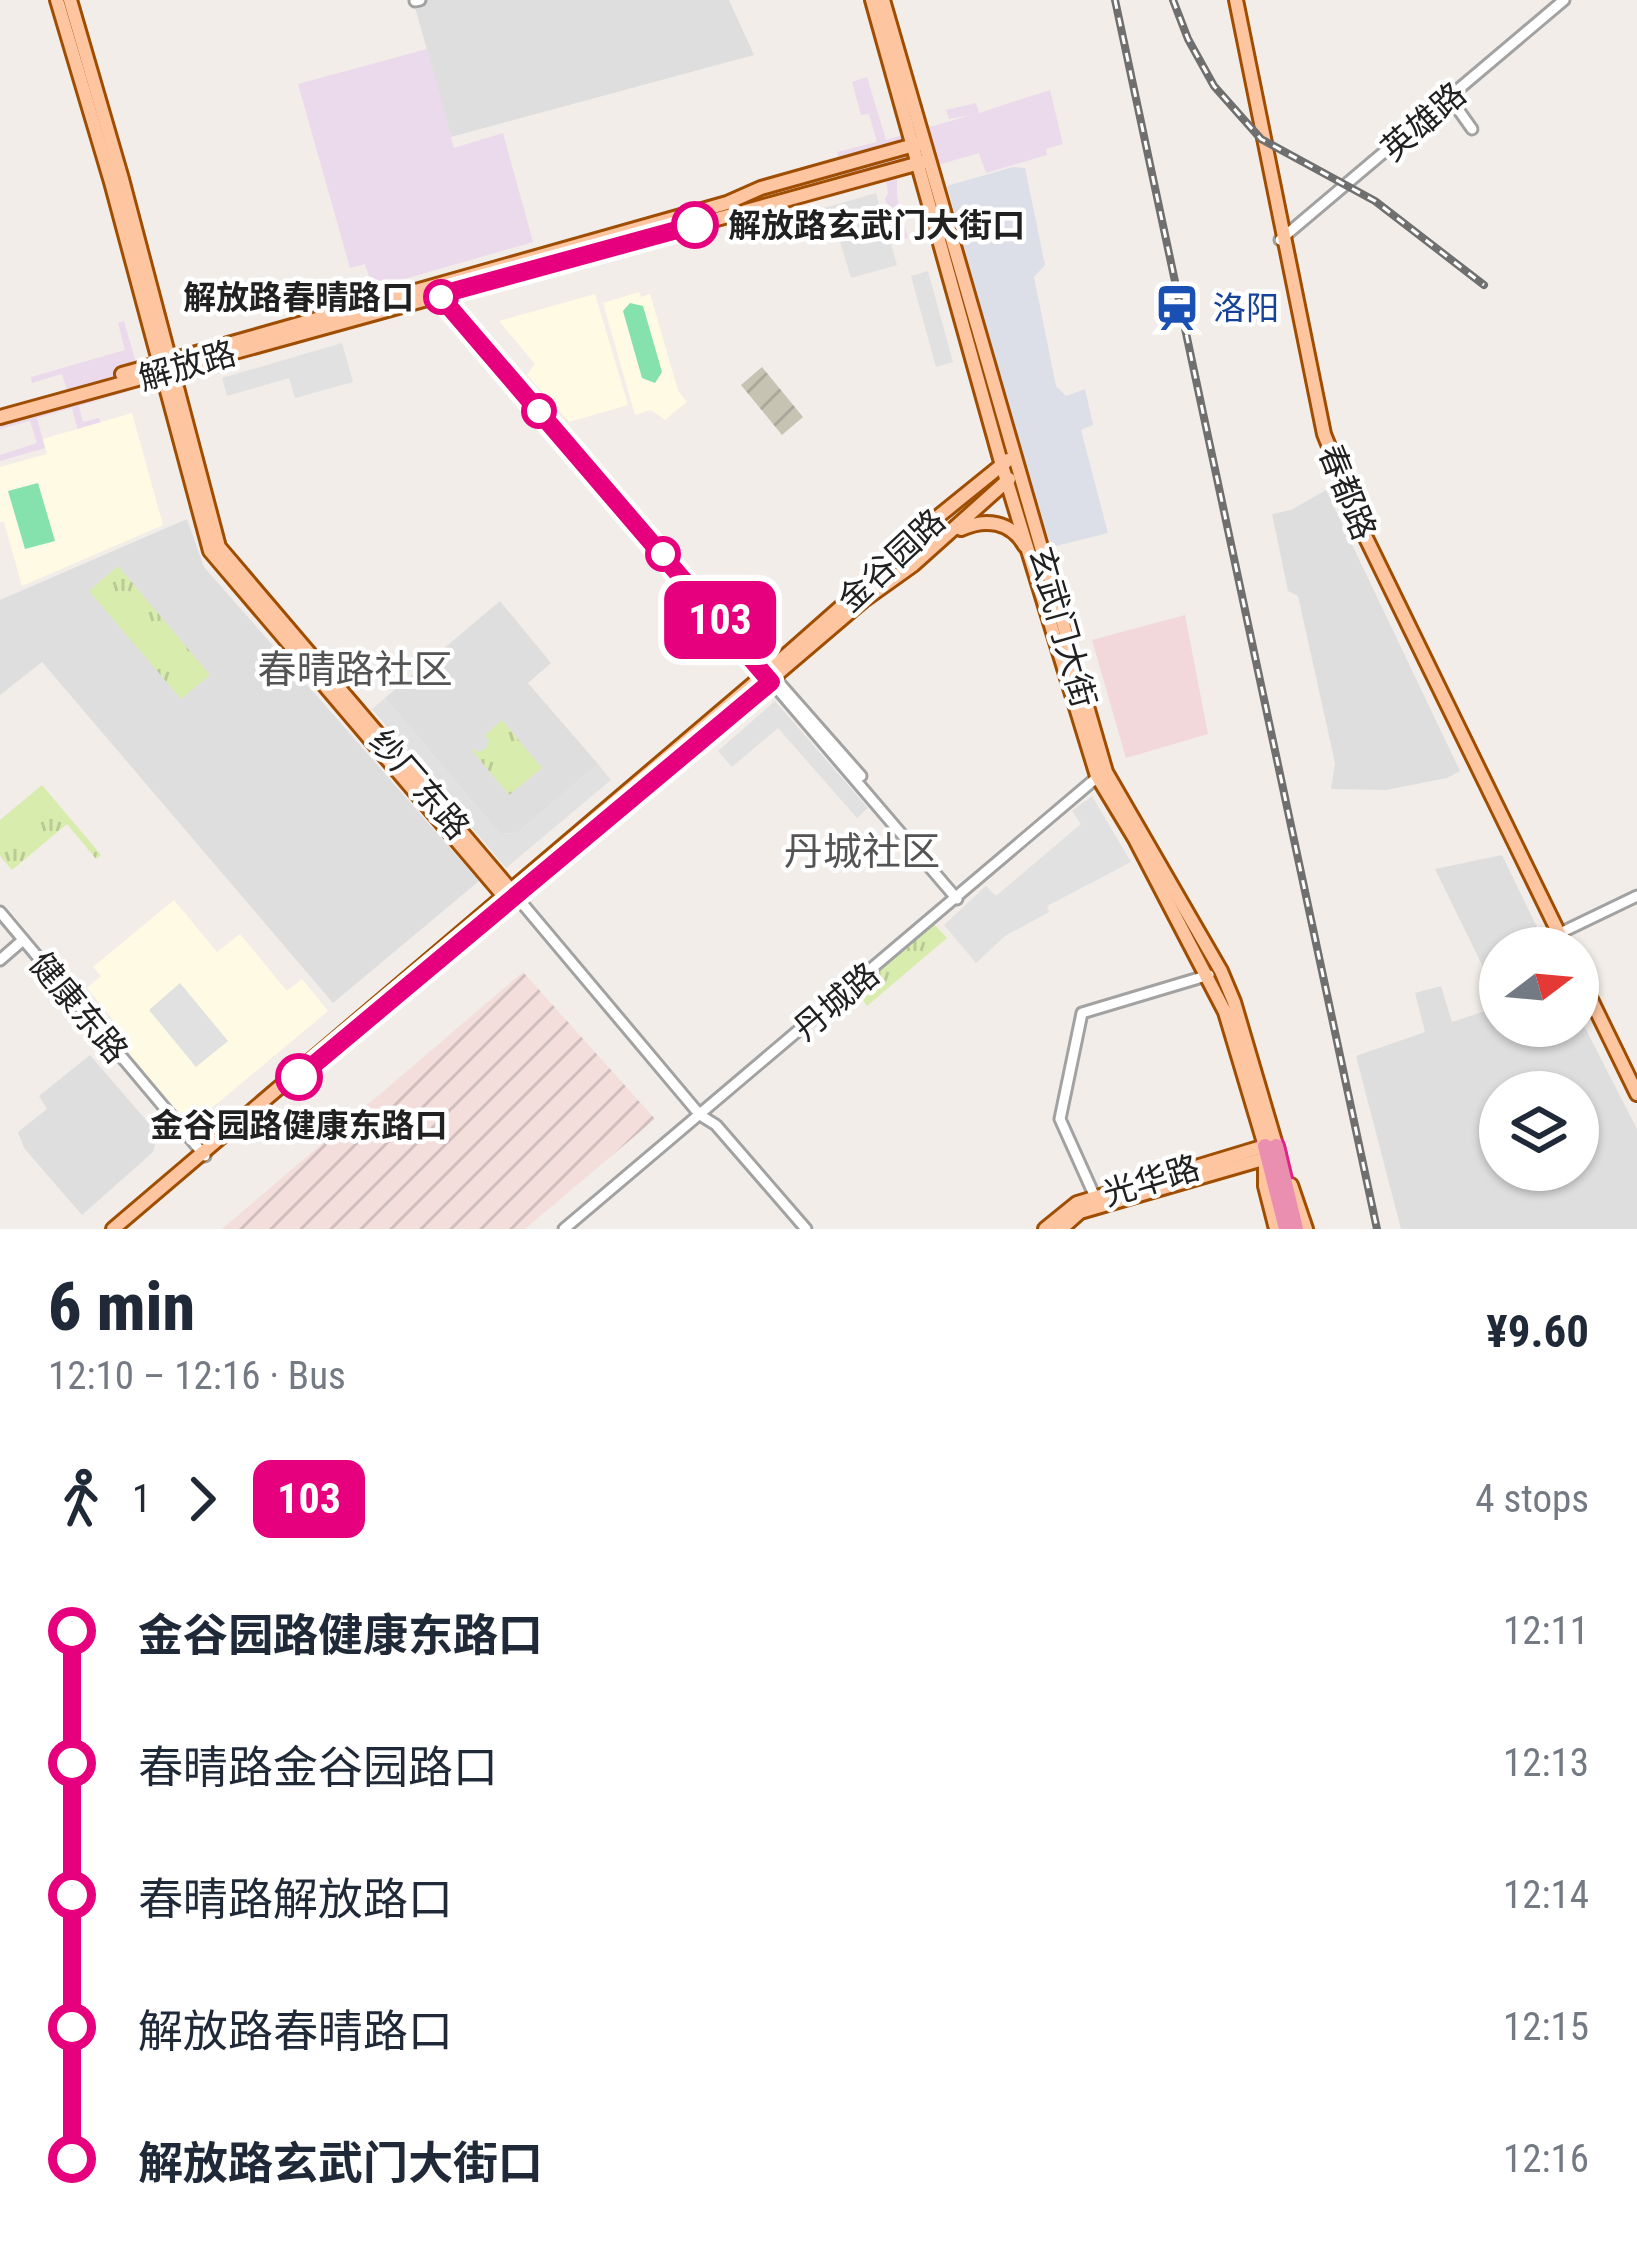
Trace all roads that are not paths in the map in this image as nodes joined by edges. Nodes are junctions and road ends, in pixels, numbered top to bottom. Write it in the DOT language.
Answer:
graph roads {
  1 [pos="58,0"];
  2 [pos="70,0"];
  3 [pos="872,0"];
  4 [pos="883,0"];
  5 [pos="1233,0"];
  6 [pos="1564,0"];
  7 [pos="1450,98"];
  8 [pos="1472,129"];
  9 [pos="919,143"];
  10 [pos="924,162"];
  11 [pos="1282,238"];
  12 [pos="437,290"];
  13 [pos="167,366"];
  14 [pos="0,413"];
  15 [pos="1008,460"];
  16 [pos="1013,477"];
  17 [pos="930,550"];
  18 [pos="1032,559"];
  19 [pos="771,677"];
  20 [pos="1101,774"];
  21 [pos="510,896"];
  22 [pos="1637,896"];
  23 [pos="959,897"];
  24 [pos="0,912"];
  25 [pos="1553,927"];
  26 [pos="1584,927"];
  27 [pos="23,940"];
  28 [pos="0,960"];
  29 [pos="1209,975"];
  30 [pos="1599,1018"];
  31 [pos="1599,1024"];
  32 [pos="1637,1099"];
  33 [pos="700,1115"];
  34 [pos="1268,1150"];
  35 [pos="204,1155"];
  36 [pos="1095,1197"];
  37 [pos="1286,1211"];
  38 [pos="117,1229"];
  39 [pos="564,1229"];
  40 [pos="806,1229"];
  41 [pos="1045,1229"];
  42 [pos="1061,1229"];
  43 [pos="1276,1229"];
  44 [pos="1286,1229"];
  45 [pos="1296,1229"];
  46 [pos="1306,1229"];
  1 -- 13 [label="main road, 纱厂东路"];
  2 -- 13 [label="main road, 纱厂东路"];
  3 -- 9 [label="main road, 玄武门大街"];
  4 -- 9 [label="main road, 玄武门大街"];
  5 -- 11 [label="main road, 春都路"];
  6 -- 7 [label="street, 英雄路"];
  7 -- 8 [label="street"];
  7 -- 11 [label="street, 英雄路"];
  9 -- 10 [label="main road, 玄武门大街"];
  9 -- 12 [label="main road, 解放路"];
  10 -- 12 [label="main road, 解放路"];
  10 -- 15 [label="main road, 玄武门大街"];
  11 -- 25 [label="main road, 春都路"];
  12 -- 13 [label="main road, 解放路"];
  12 -- 19 [label="street"];
  13 -- 14 [label="main road, 解放路"];
  13 -- 21 [label="main road, 纱厂东路"];
  15 -- 16 [label="main road, 玄武门大街"];
  15 -- 19 [label="main road, 金谷园路"];
  16 -- 17 [label="main road, 金谷园路"];
  16 -- 18 [label="main road, 玄武门大街"];
  16 -- 20 [label="main road, 玄武门大街"];
  17 -- 18 [label="main road"];
  17 -- 19 [label="main road, 金谷园路"];
  18 -- 20 [label="main road, 玄武门大街"];
  19 -- 21 [label="main road, 金谷园路"];
  19 -- 23 [label="street"];
  20 -- 23 [label="street, 丹城路"];
  20 -- 29 [label="main road, 玄武门大街"];
  20 -- 34 [label="main road, 玄武门大街"];
  21 -- 33 [label="street, 纱厂东路"];
  21 -- 35 [label="main road, 金谷园路"];
  22 -- 26 [label="street"];
  23 -- 33 [label="street, 丹城路"];
  24 -- 27 [label="street, 健康东路"];
  27 -- 28 [label="street"];
  27 -- 35 [label="street, 健康东路"];
  29 -- 34 [label="main road, 玄武门大街"];
  29 -- 36 [label="street"];
  30 -- 32 [label="main road"];
  31 -- 32 [label="main road"];
  33 -- 39 [label="street, 丹城路"];
  33 -- 40 [label="street, 纱厂东路"];
  34 -- 36 [label="main road, 光华路"];
  34 -- 37 [label="highway"];
  34 -- 42 [label="main road, 光华路"];
  34 -- 43 [label="main road, 玄武门大街"];
  34 -- 46 [label="main road, 玄武门大街"];
  35 -- 38 [label="main road, 金谷园路"];
  36 -- 41 [label="main road, 光华路"];
  37 -- 44 [label="highway"];
  37 -- 45 [label="highway"];
}
